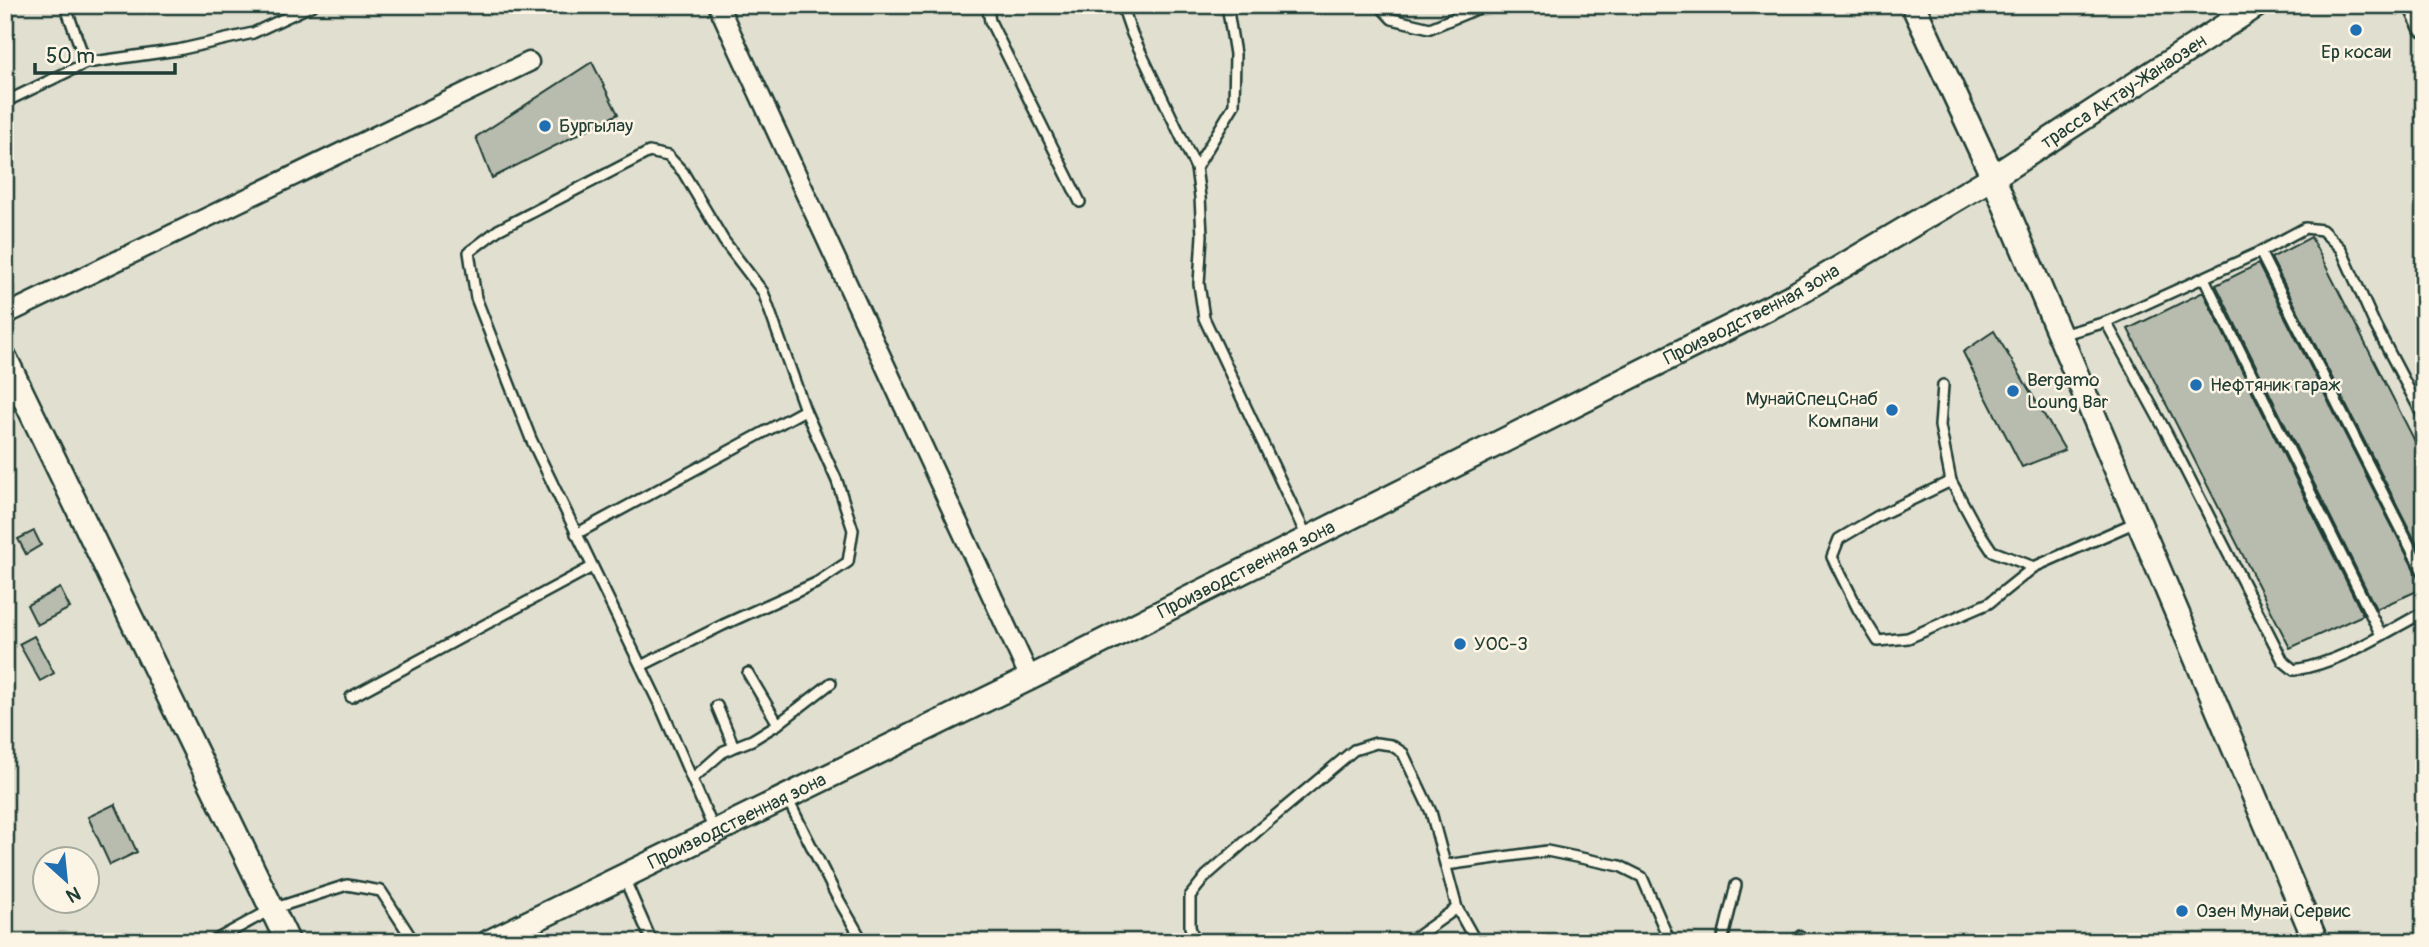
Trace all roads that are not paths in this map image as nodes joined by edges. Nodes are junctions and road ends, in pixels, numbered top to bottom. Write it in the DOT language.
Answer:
graph roads {
  1 [pos="65,5"];
  2 [pos="313,5"];
  3 [pos="718,5"];
  4 [pos="987,5"];
  5 [pos="1122,5"];
  6 [pos="1227,5"];
  7 [pos="1379,5"];
  8 [pos="1486,5"];
  9 [pos="1913,5"];
  10 [pos="2257,5"];
  11 [pos="2413,5"];
  12 [pos="2424,28"];
  13 [pos="529,62"];
  14 [pos="86,63"];
  15 [pos="5,102"];
  16 [pos="1196,168"];
  17 [pos="1993,177"];
  18 [pos="1080,202"];
  19 [pos="2260,252"];
  20 [pos="2204,278"];
  21 [pos="5,315"];
  22 [pos="2106,322"];
  23 [pos="2060,336"];
  24 [pos="5,358"];
  25 [pos="1943,385"];
  26 [pos="805,410"];
  27 [pos="2424,418"];
  28 [pos="1951,481"];
  29 [pos="2138,521"];
  30 [pos="576,534"];
  31 [pos="1308,538"];
  32 [pos="592,567"];
  33 [pos="2034,568"];
  34 [pos="2424,574"];
  35 [pos="2424,612"];
  36 [pos="2381,635"];
  37 [pos="641,666"];
  38 [pos="748,673"];
  39 [pos="1030,678"];
  40 [pos="831,683"];
  41 [pos="351,697"];
  42 [pos="717,706"];
  43 [pos="778,724"];
  44 [pos="734,747"];
  45 [pos="692,779"];
  46 [pos="787,796"];
  47 [pos="714,832"];
  48 [pos="1446,865"];
  49 [pos="623,876"];
  50 [pos="1736,885"];
  51 [pos="1457,908"];
  52 [pos="272,909"];
  53 [pos="212,942"];
  54 [pos="288,942"];
  55 [pos="414,942"];
  56 [pos="489,942"];
  57 [pos="652,942"];
  58 [pos="863,942"];
  59 [pos="1195,942"];
  60 [pos="1409,942"];
  61 [pos="1476,942"];
  62 [pos="1671,942"];
  63 [pos="1721,942"];
  64 [pos="2316,942"];
  1 -- 14 [label="lane"];
  2 -- 14 [label="lane"];
  3 -- 39 [label="street"];
  4 -- 18 [label="lane"];
  5 -- 16 [label="lane"];
  6 -- 16 [label="lane"];
  7 -- 8 [label="lane"];
  9 -- 17 [label="main road"];
  10 -- 17 [label="main road, трасса Актау-Жанаозен"];
  11 -- 12 [label="street"];
  13 -- 21 [label="street"];
  14 -- 15 [label="lane"];
  16 -- 31 [label="lane"];
  17 -- 23 [label="main road"];
  17 -- 31 [label="main road, Производственная зона"];
  19 -- 20 [label="lane"];
  19 -- 27 [label="lane"];
  19 -- 34 [label="lane"];
  20 -- 22 [label="lane"];
  20 -- 36 [label="lane"];
  22 -- 23 [label="lane"];
  22 -- 36 [label="lane"];
  23 -- 29 [label="main road"];
  24 -- 52 [label="main road"];
  25 -- 28 [label="lane"];
  26 -- 30 [label="lane"];
  26 -- 30 [label="lane"];
  26 -- 37 [label="lane"];
  28 -- 33 [label="lane"];
  28 -- 33 [label="lane"];
  29 -- 33 [label="lane"];
  29 -- 64 [label="main road"];
  30 -- 32 [label="lane"];
  31 -- 39 [label="main road, Производственная зона"];
  32 -- 37 [label="lane"];
  32 -- 41 [label="lane"];
  35 -- 36 [label="lane"];
  37 -- 45 [label="lane"];
  38 -- 43 [label="lane"];
  39 -- 46 [label="main road, Производственная зона"];
  40 -- 43 [label="lane"];
  42 -- 44 [label="lane"];
  43 -- 44 [label="lane"];
  44 -- 45 [label="lane"];
  45 -- 47 [label="lane"];
  46 -- 47 [label="main road, Производственная зона"];
  46 -- 58 [label="lane"];
  47 -- 49 [label="main road, Производственная зона"];
  48 -- 51 [label="lane"];
  48 -- 59 [label="lane"];
  48 -- 62 [label="lane"];
  49 -- 56 [label="main road, Производственная зона"];
  49 -- 57 [label="lane"];
  50 -- 63 [label="lane"];
  51 -- 60 [label="lane"];
  51 -- 61 [label="lane"];
  52 -- 53 [label="lane"];
  52 -- 54 [label="main road"];
  52 -- 55 [label="lane"];
}
